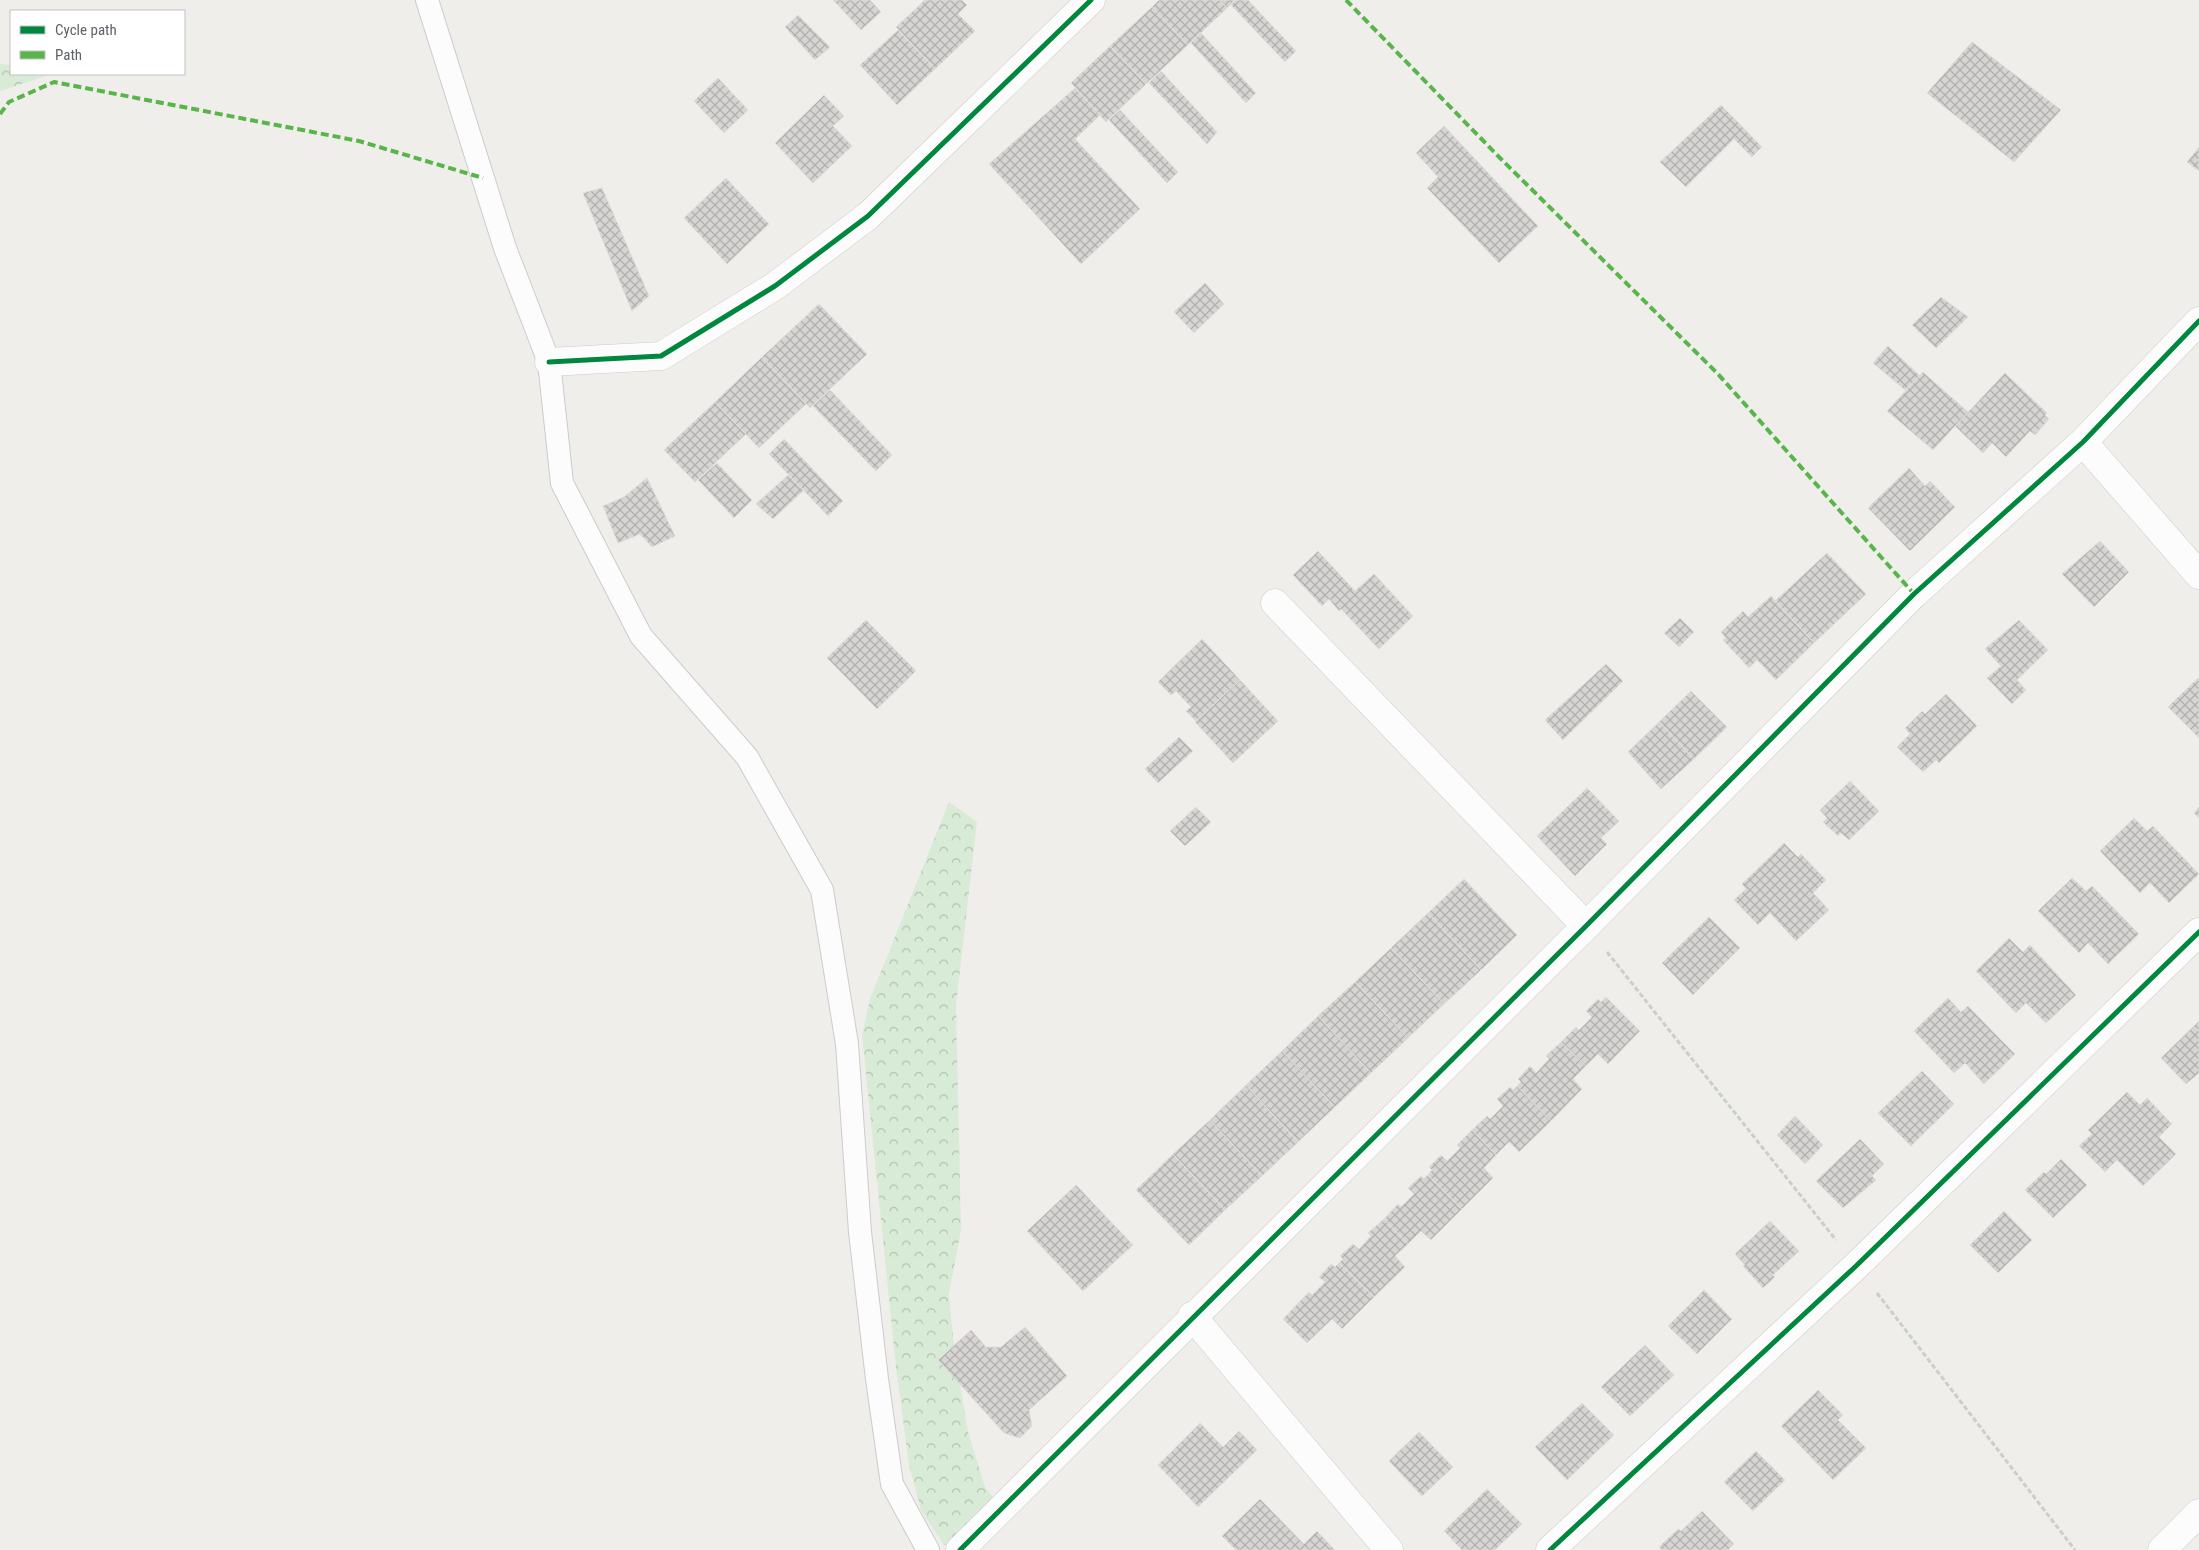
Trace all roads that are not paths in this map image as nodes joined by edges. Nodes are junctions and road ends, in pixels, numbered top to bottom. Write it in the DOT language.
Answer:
graph roads {
  1 [pos="427,0"];
  2 [pos="1091,0"];
  3 [pos="2199,321"];
  4 [pos="549,362"];
  5 [pos="2083,442"];
  6 [pos="2199,575"];
  7 [pos="1275,603"];
  8 [pos="1586,926"];
  9 [pos="2199,932"];
  10 [pos="1192,1316"];
  11 [pos="2199,1514"];
  12 [pos="928,1550"];
  13 [pos="960,1550"];
  14 [pos="1389,1550"];
  15 [pos="1550,1550"];
  16 [pos="2162,1550"];
  1 -- 4 [label="lane"];
  2 -- 4 [label="street"];
  3 -- 5 [label="street"];
  4 -- 12 [label="lane"];
  5 -- 6 [label="street"];
  5 -- 8 [label="street"];
  7 -- 8 [label="street"];
  8 -- 10 [label="street"];
  9 -- 15 [label="street"];
  10 -- 13 [label="street"];
  10 -- 14 [label="street"];
  11 -- 16 [label="street"];
}
